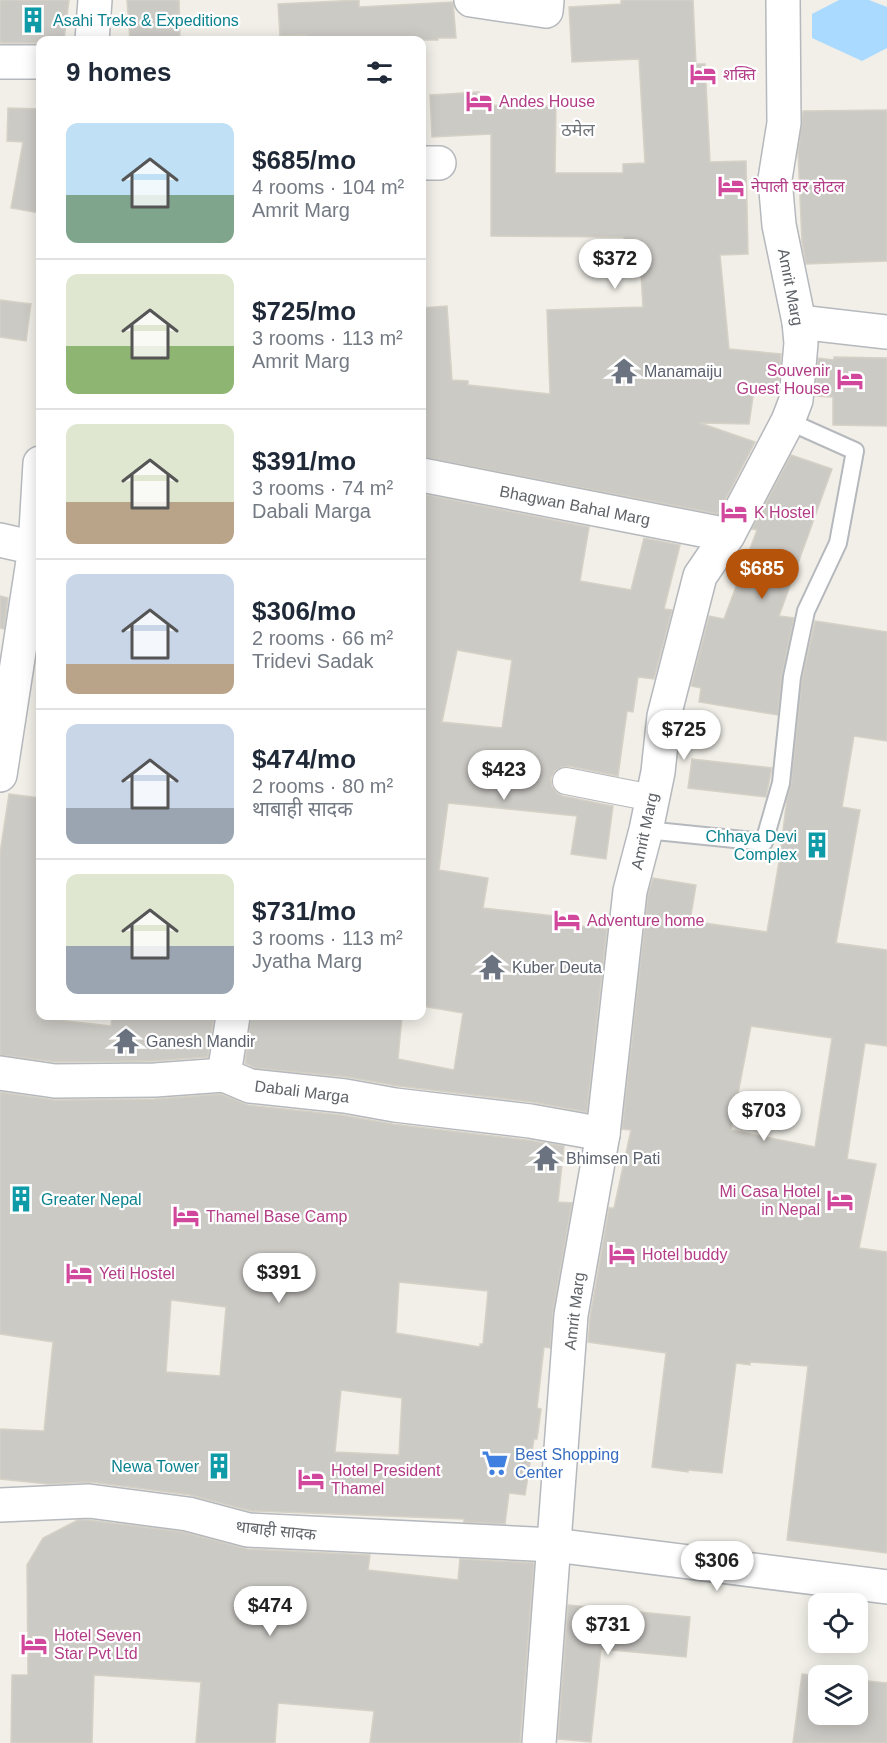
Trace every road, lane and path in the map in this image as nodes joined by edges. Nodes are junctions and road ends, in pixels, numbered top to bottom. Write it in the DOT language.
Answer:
graph roads {
  1 [pos="95,0"];
  2 [pos="471,0"];
  3 [pos="547,0"];
  4 [pos="783,0"];
  5 [pos="92,36"];
  6 [pos="0,62"];
  7 [pos="36,62"];
  8 [pos="799,322"];
  9 [pos="887,332"];
  10 [pos="788,421"];
  11 [pos="426,477"];
  12 [pos="36,531"];
  13 [pos="728,535"];
  14 [pos="0,540"];
  15 [pos="35,548"];
  16 [pos="29,656"];
  17 [pos="0,775"];
  18 [pos="566,781"];
  19 [pos="651,798"];
  20 [pos="646,830"];
  21 [pos="232,1020"];
  22 [pos="0,1073"];
  23 [pos="224,1075"];
  24 [pos="603,1134"];
  25 [pos="0,1505"];
  26 [pos="554,1545"];
  27 [pos="887,1587"];
  28 [pos="539,1743"];
  1 -- 5 [label="street"];
  2 -- 3 [label="street"];
  4 -- 8 [label="street, Amrit Marg"];
  6 -- 7 [label="street"];
  8 -- 9 [label="street"];
  8 -- 10 [label="street, Amrit Marg"];
  10 -- 13 [label="street, Amrit Marg"];
  10 -- 20 [label="lane"];
  11 -- 13 [label="street, Bhagwan Bahal Marg"];
  12 -- 15 [label="street"];
  13 -- 19 [label="street, Amrit Marg"];
  14 -- 15 [label="street"];
  15 -- 16 [label="street"];
  16 -- 17 [label="street"];
  18 -- 19 [label="street"];
  19 -- 20 [label="street, Amrit Marg"];
  20 -- 24 [label="street, Amrit Marg"];
  21 -- 23 [label="street"];
  22 -- 23 [label="street, Dabali Marga"];
  23 -- 24 [label="street, Dabali Marga"];
  24 -- 26 [label="street, Amrit Marg"];
  25 -- 26 [label="street, थाबाही सादक"];
  26 -- 27 [label="street, थाबाही सादक"];
  26 -- 28 [label="street, Amrit Marg"];
}
